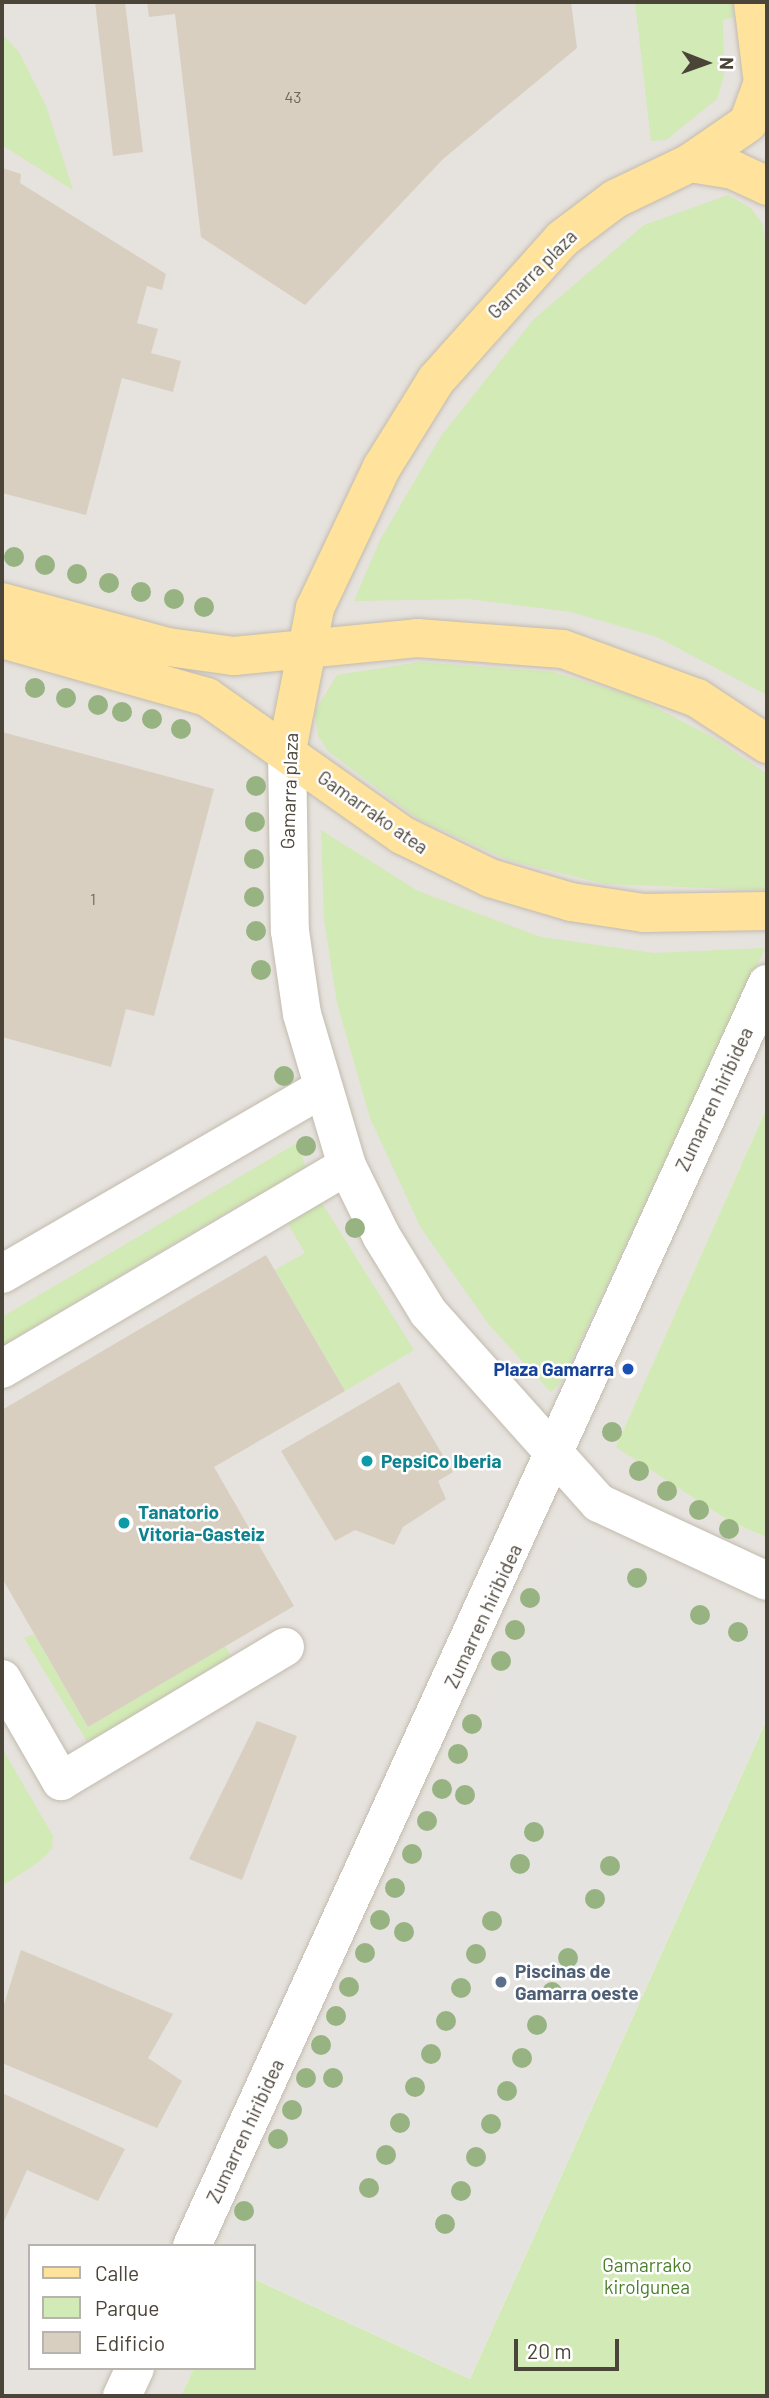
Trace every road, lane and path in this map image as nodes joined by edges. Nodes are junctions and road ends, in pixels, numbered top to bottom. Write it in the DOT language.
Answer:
graph roads {
  1 [pos="753,2"];
  2 [pos="765,100"];
  3 [pos="690,163"];
  4 [pos="767,186"];
  5 [pos="2,601"];
  6 [pos="2,639"];
  7 [pos="304,650"];
  8 [pos="767,744"];
  9 [pos="287,750"];
  10 [pos="767,911"];
  11 [pos="767,984"];
  12 [pos="321,1089"];
  13 [pos="347,1166"];
  14 [pos="2,1274"];
  15 [pos="2,1369"];
  16 [pos="557,1454"];
  17 [pos="767,1581"];
  18 [pos="285,1647"];
  19 [pos="2,1679"];
  20 [pos="193,2244"];
  21 [pos="134,2370"];
  22 [pos="122,2396"];
  1 -- 2 [label="main road"];
  2 -- 3 [label="main road, Gamarra plaza"];
  3 -- 4 [label="main road"];
  3 -- 7 [label="main road, Gamarra plaza"];
  5 -- 7 [label="main road"];
  6 -- 9 [label="main road, Gamarrako atea"];
  7 -- 8 [label="main road"];
  7 -- 9 [label="main road, Gamarra plaza"];
  9 -- 10 [label="main road, Gamarrako atea"];
  9 -- 12 [label="street, Gamarra plaza"];
  11 -- 16 [label="street, Zumarren hiribidea"];
  12 -- 13 [label="street, Gamarra plaza"];
  12 -- 14 [label="street"];
  13 -- 15 [label="street"];
  13 -- 16 [label="street, Gamarra plaza"];
  16 -- 17 [label="street, Gamarra plaza"];
  16 -- 20 [label="street, Zumarren hiribidea"];
  18 -- 19 [label="street"];
  21 -- 22 [label="street"];
}
